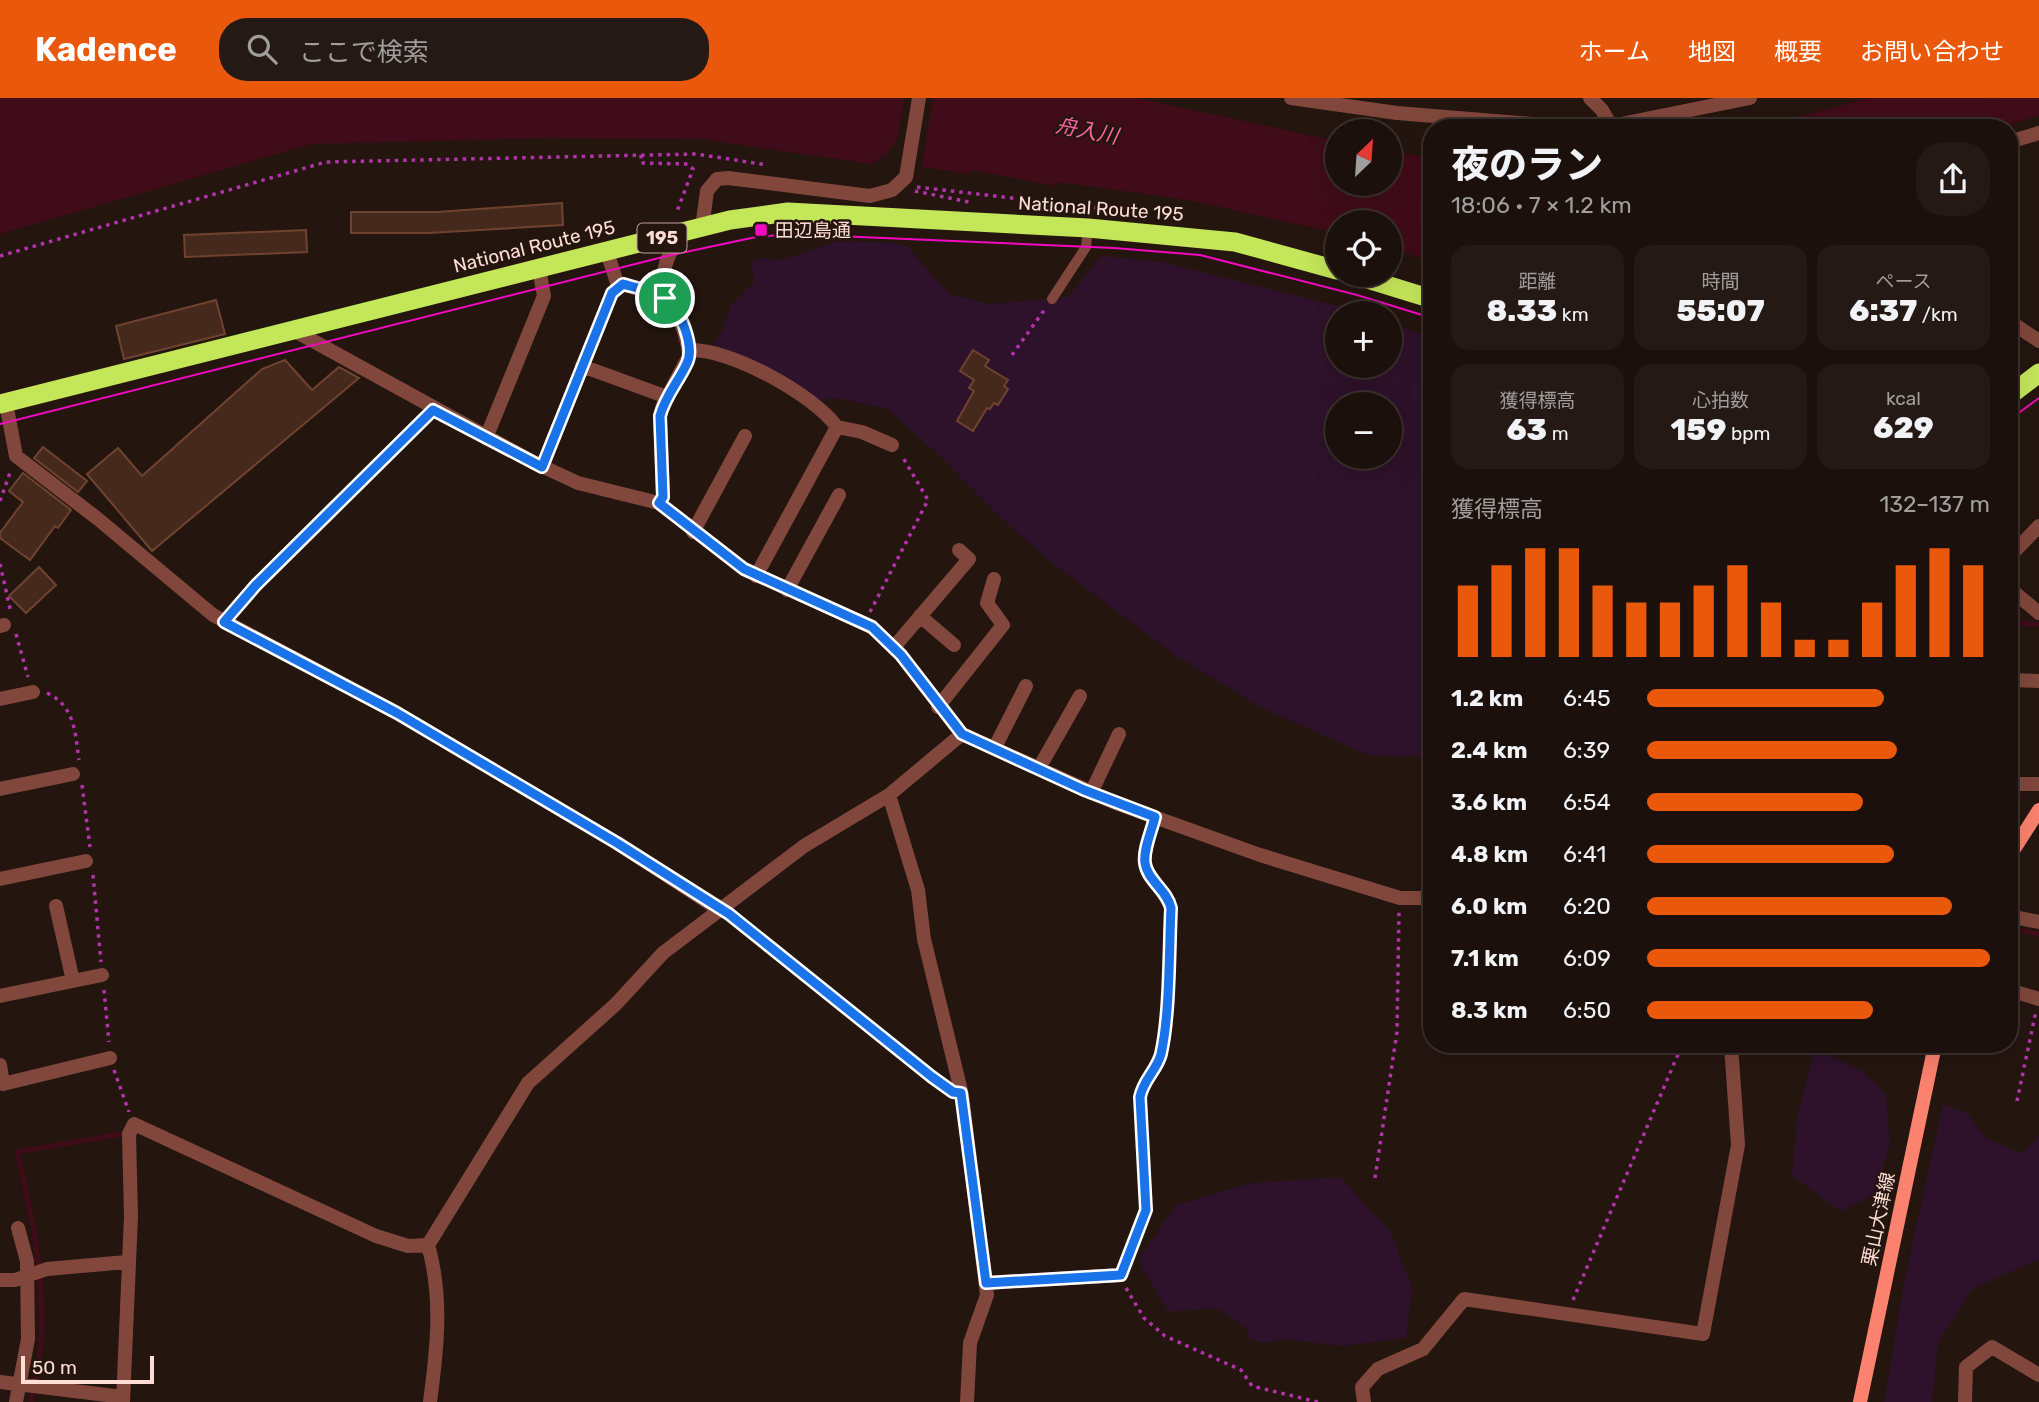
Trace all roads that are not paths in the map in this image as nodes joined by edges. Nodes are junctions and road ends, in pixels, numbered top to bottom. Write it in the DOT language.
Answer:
graph roads {
  1 [pos="919,98"];
  2 [pos="1291,98"];
  3 [pos="1590,98"];
  4 [pos="1750,98"];
  5 [pos="1466,119"];
  6 [pos="1607,119"];
  7 [pos="1650,119"];
  8 [pos="2039,133"];
  9 [pos="2018,139"];
  10 [pos="702,228"];
  11 [pos="1088,228"];
  12 [pos="677,229"];
  13 [pos="607,252"];
  14 [pos="1325,267"];
  15 [pos="539,269"];
  16 [pos="618,286"];
  17 [pos="1393,287"];
  18 [pos="1423,296"];
  19 [pos="665,298"];
  20 [pos="1052,299"];
  21 [pos="2018,327"];
  22 [pos="295,331"];
  23 [pos="2039,341"];
  24 [pos="689,350"];
  25 [pos="582,366"];
  26 [pos="2039,373"];
  27 [pos="2018,387"];
  28 [pos="667,397"];
  29 [pos="3,404"];
  30 [pos="837,427"];
  31 [pos="745,436"];
  32 [pos="486,438"];
  33 [pos="892,445"];
  34 [pos="542,467"];
  35 [pos="839,495"];
  36 [pos="659,503"];
  37 [pos="2039,526"];
  38 [pos="693,531"];
  39 [pos="2018,548"];
  40 [pos="960,550"];
  41 [pos="756,576"];
  42 [pos="994,579"];
  43 [pos="787,590"];
  44 [pos="2018,596"];
  45 [pos="2039,613"];
  46 [pos="920,616"];
  47 [pos="954,645"];
  48 [pos="894,648"];
  49 [pos="2018,680"];
  50 [pos="2039,681"];
  51 [pos="1026,686"];
  52 [pos="35,688"];
  53 [pos="1080,696"];
  54 [pos="0,699"];
  55 [pos="938,707"];
  56 [pos="962,734"];
  57 [pos="1119,734"];
  58 [pos="995,747"];
  59 [pos="1039,768"];
  60 [pos="78,774"];
  61 [pos="2039,784"];
  62 [pos="2018,785"];
  63 [pos="0,789"];
  64 [pos="1091,793"];
  65 [pos="889,795"];
  66 [pos="2039,810"];
  67 [pos="2018,844"];
  68 [pos="90,861"];
  69 [pos="0,879"];
  70 [pos="1423,898"];
  71 [pos="56,906"];
  72 [pos="721,911"];
  73 [pos="2018,918"];
  74 [pos="2039,922"];
  75 [pos="102,975"];
  76 [pos="73,981"];
  77 [pos="2018,993"];
  78 [pos="0,996"];
  79 [pos="2039,999"];
  80 [pos="1732,1053"];
  81 [pos="1933,1053"];
  82 [pos="110,1058"];
  83 [pos="0,1065"];
  84 [pos="18,1228"];
  85 [pos="428,1245"];
  86 [pos="127,1262"];
  87 [pos="27,1274"];
  88 [pos="1121,1275"];
  89 [pos="0,1280"];
  90 [pos="986,1283"];
  91 [pos="2038,1373"];
  92 [pos="0,1382"];
  93 [pos="18,1385"];
  94 [pos="123,1400"];
  95 [pos="16,1402"];
  96 [pos="430,1402"];
  97 [pos="967,1402"];
  98 [pos="1364,1402"];
  99 [pos="1860,1402"];
  100 [pos="1965,1402"];
  1 -- 10 [label="street"];
  2 -- 5 [label="street"];
  3 -- 6 [label="street"];
  4 -- 7 [label="street"];
  8 -- 9 [label="street"];
  10 -- 11 [label="highway, National Route 195 / 195"];
  10 -- 12 [label="highway, National Route 195 / 195"];
  11 -- 14 [label="highway, National Route 195 / 195"];
  11 -- 20 [label="lane"];
  12 -- 13 [label="highway, National Route 195 / 195"];
  12 -- 19 [label="street"];
  13 -- 15 [label="highway, National Route 195 / 195"];
  13 -- 16 [label="street"];
  15 -- 22 [label="highway, National Route 195 / 195"];
  15 -- 32 [label="street"];
  16 -- 19 [label="street"];
  16 -- 25 [label="street"];
  17 -- 18 [label="highway"];
  19 -- 24 [label="street"];
  21 -- 23 [label="street"];
  22 -- 29 [label="highway, National Route 195 / 195"];
  22 -- 32 [label="street"];
  24 -- 28 [label="street"];
  24 -- 30 [label="street"];
  25 -- 28 [label="street"];
  25 -- 34 [label="street"];
  26 -- 27 [label="highway"];
  28 -- 36 [label="street"];
  29 -- 72 [label="street"];
  30 -- 33 [label="street"];
  30 -- 41 [label="street"];
  31 -- 38 [label="street"];
  32 -- 34 [label="street"];
  34 -- 36 [label="street"];
  35 -- 43 [label="street"];
  36 -- 38 [label="street"];
  37 -- 39 [label="street"];
  38 -- 41 [label="street"];
  40 -- 46 [label="street"];
  41 -- 43 [label="street"];
  42 -- 55 [label="street"];
  43 -- 48 [label="street"];
  44 -- 45 [label="street"];
  46 -- 47 [label="street"];
  46 -- 48 [label="street"];
  48 -- 55 [label="street"];
  49 -- 50 [label="street"];
  51 -- 58 [label="street"];
  52 -- 54 [label="street"];
  53 -- 59 [label="street"];
  55 -- 56 [label="street"];
  56 -- 58 [label="street"];
  56 -- 65 [label="street"];
  57 -- 64 [label="street"];
  58 -- 59 [label="street"];
  59 -- 64 [label="street"];
  60 -- 63 [label="street"];
  61 -- 62 [label="street"];
  64 -- 70 [label="street"];
  65 -- 72 [label="street"];
  65 -- 90 [label="street"];
  66 -- 67 [label="main road"];
  68 -- 69 [label="street"];
  71 -- 76 [label="street"];
  72 -- 85 [label="street"];
  73 -- 74 [label="street"];
  75 -- 76 [label="street"];
  76 -- 78 [label="street"];
  77 -- 79 [label="street"];
  80 -- 98 [label="street"];
  81 -- 99 [label="main road, 栗山大津線"];
  82 -- 83 [label="street"];
  84 -- 87 [label="street"];
  85 -- 86 [label="street"];
  85 -- 96 [label="street"];
  86 -- 87 [label="street"];
  86 -- 94 [label="street"];
  87 -- 89 [label="street"];
  87 -- 93 [label="street"];
  88 -- 90 [label="street"];
  90 -- 97 [label="street"];
  91 -- 100 [label="street"];
  92 -- 93 [label="street"];
  93 -- 94 [label="street"];
  93 -- 95 [label="street"];
}
